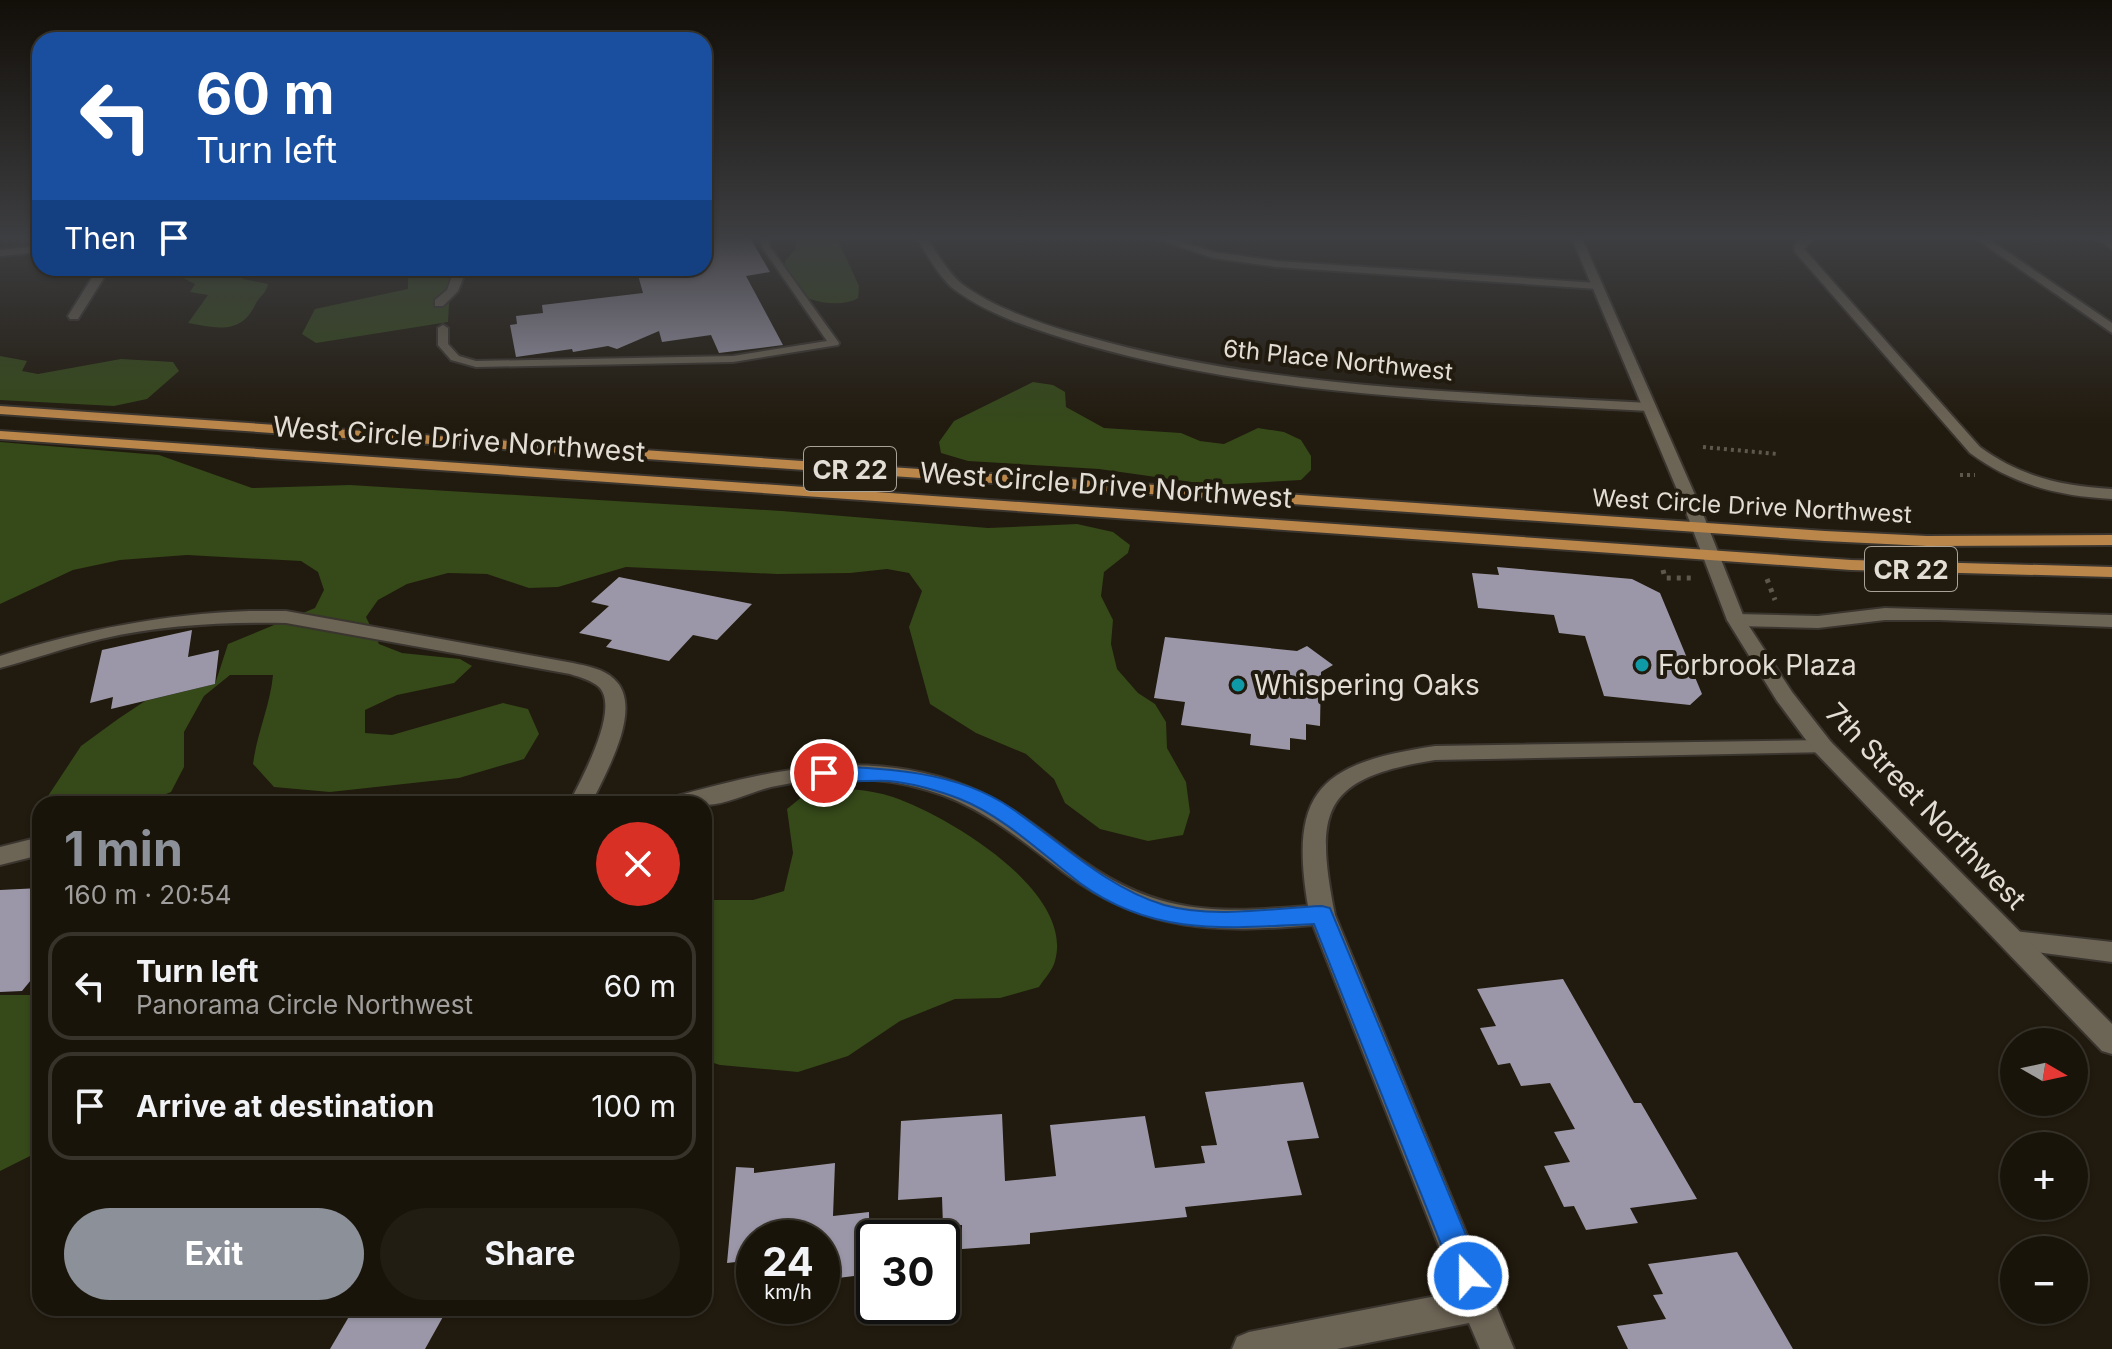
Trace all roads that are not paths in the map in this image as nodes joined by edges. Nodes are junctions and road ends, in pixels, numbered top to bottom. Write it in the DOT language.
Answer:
graph roads {
  1 [pos="85,299"];
  2 [pos="443,299"];
  3 [pos="803,299"];
  4 [pos="977,299"];
  5 [pos="1603,299"];
  6 [pos="1842,299"];
  7 [pos="2068,299"];
  8 [pos="439,303"];
  9 [pos="74,316"];
  10 [pos="443,328"];
  11 [pos="2112,329"];
  12 [pos="1649,407"];
  13 [pos="0,410"];
  14 [pos="0,435"];
  15 [pos="2112,494"];
  16 [pos="1700,528"];
  17 [pos="2112,540"];
  18 [pos="1710,555"];
  19 [pos="2112,572"];
  20 [pos="1736,620"];
  21 [pos="2112,621"];
  22 [pos="0,662"];
  23 [pos="1823,747"];
  24 [pos="583,796"];
  25 [pos="711,796"];
  26 [pos="32,848"];
  27 [pos="0,856"];
  28 [pos="1322,915"];
  29 [pos="2014,941"];
  30 [pos="2112,952"];
  31 [pos="2112,1042"];
  32 [pos="1480,1304"];
  33 [pos="1249,1349"];
  34 [pos="1497,1349"];
  1 -- 9 [label="street"];
  2 -- 8 [label="street"];
  3 -- 10 [label="lane"];
  4 -- 12 [label="street, 6th Place Northwest"];
  5 -- 12 [label="street, 7th Street Northwest"];
  6 -- 15 [label="street"];
  7 -- 11 [label="street"];
  12 -- 16 [label="street, 7th Street Northwest"];
  13 -- 16 [label="main road, West Circle Drive Northwest / CR 22"];
  14 -- 18 [label="main road, West Circle Drive Northwest / CR 22"];
  16 -- 17 [label="main road, West Circle Drive Northwest / CR 22"];
  16 -- 18 [label="street, 7th Street Northwest"];
  18 -- 19 [label="main road, West Circle Drive Northwest / CR 22"];
  18 -- 20 [label="street, 7th Street Northwest"];
  20 -- 21 [label="street"];
  20 -- 23 [label="street, 7th Street Northwest"];
  22 -- 24 [label="street"];
  23 -- 28 [label="street"];
  23 -- 29 [label="street, 7th Street Northwest"];
  25 -- 28 [label="street"];
  26 -- 27 [label="street"];
  28 -- 32 [label="street"];
  29 -- 30 [label="street"];
  29 -- 31 [label="street, 7th Street Northwest"];
  32 -- 33 [label="street"];
  32 -- 34 [label="street"];
}
